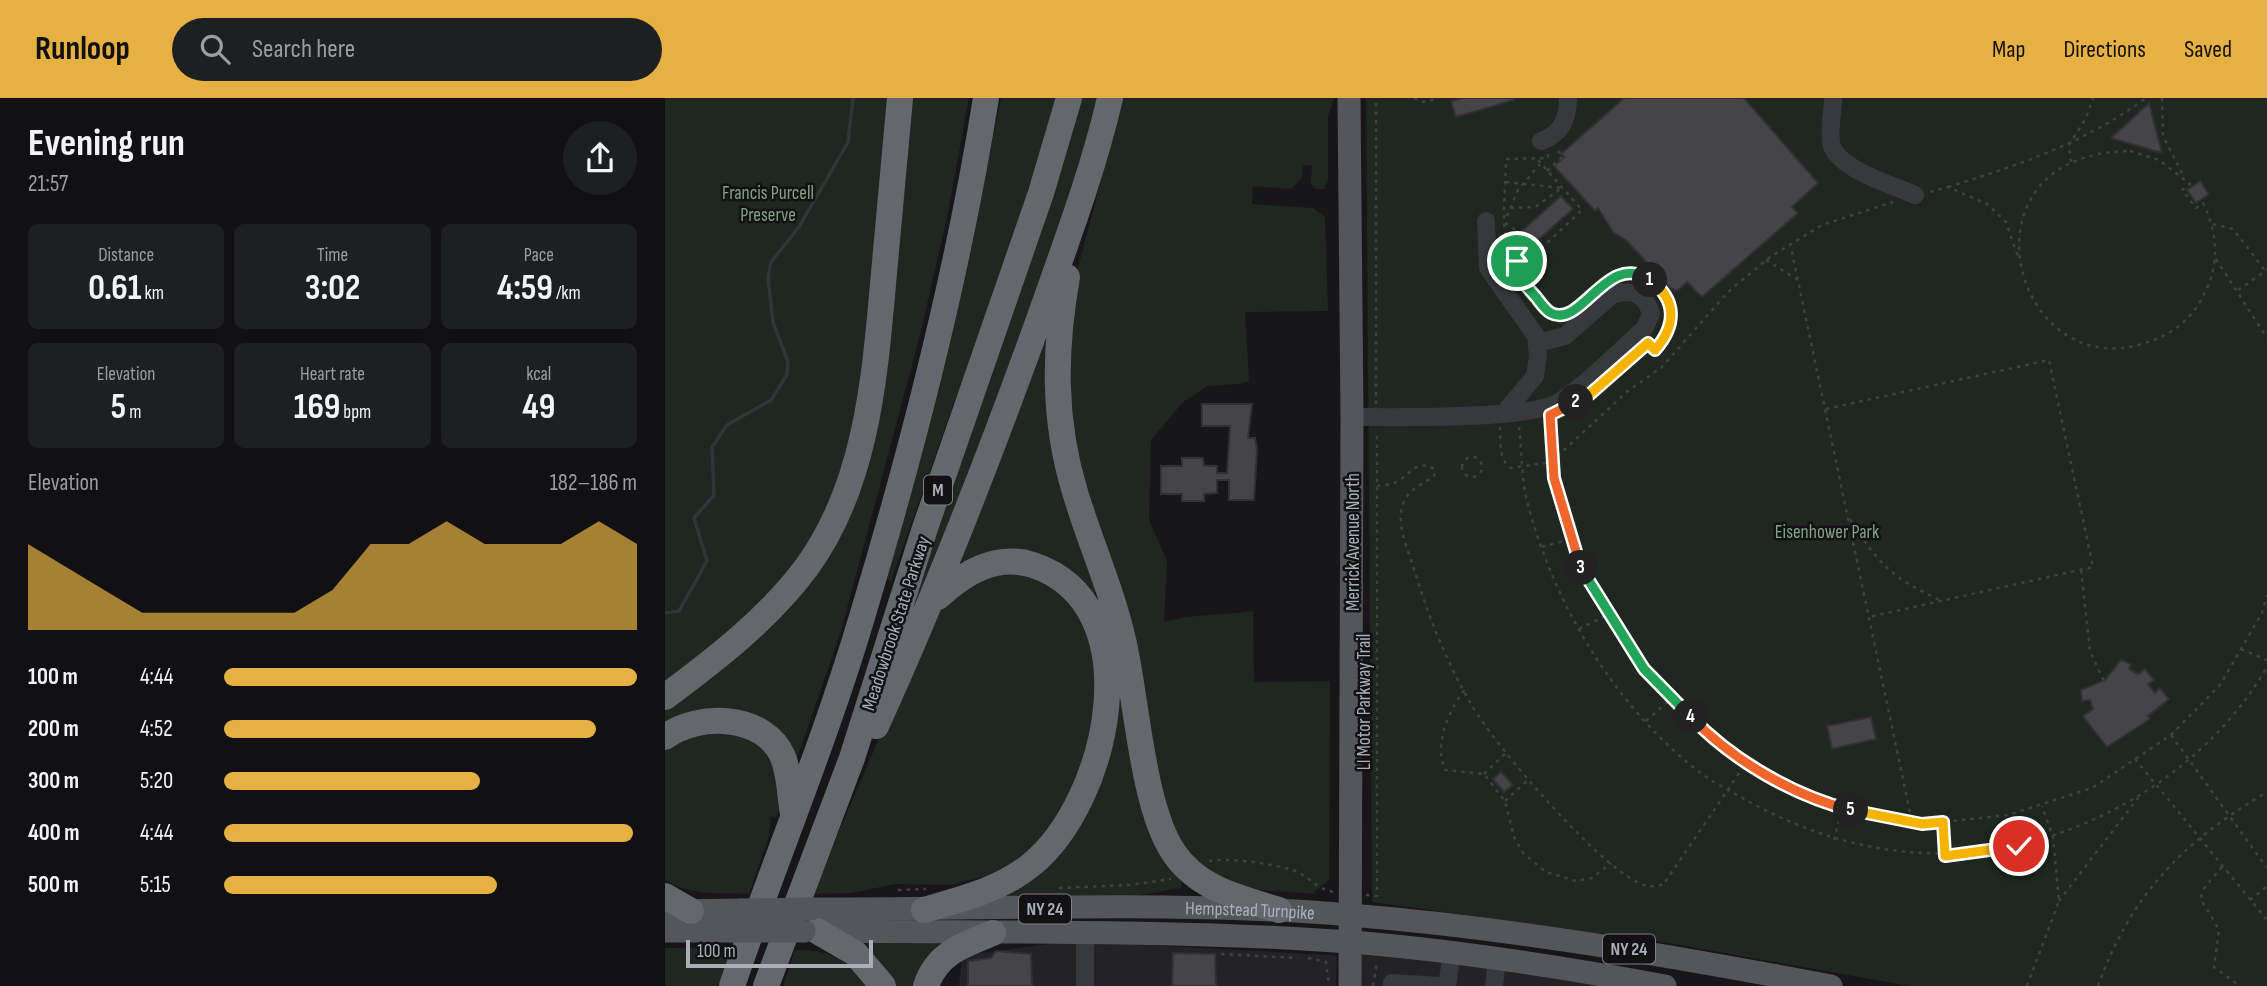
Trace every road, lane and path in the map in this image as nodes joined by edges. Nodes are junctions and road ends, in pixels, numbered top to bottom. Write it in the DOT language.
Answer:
graph roads {
  1 [pos="900,98"];
  2 [pos="986,98"];
  3 [pos="1069,98"];
  4 [pos="1110,98"];
  5 [pos="1349,98"];
  6 [pos="1376,98"];
  7 [pos="1414,98"];
  8 [pos="1439,98"];
  9 [pos="1568,98"];
  10 [pos="1833,98"];
  11 [pos="2093,98"];
  12 [pos="2146,98"];
  13 [pos="2162,98"];
  14 [pos="2069,145"];
  15 [pos="1547,147"];
  16 [pos="2071,162"];
  17 [pos="1541,163"];
  18 [pos="1547,171"];
  19 [pos="2183,176"];
  20 [pos="1506,181"];
  21 [pos="1523,183"];
  22 [pos="1948,187"];
  23 [pos="1562,188"];
  24 [pos="1083,195"];
  25 [pos="1915,195"];
  26 [pos="1509,208"];
  27 [pos="1486,222"];
  28 [pos="1505,223"];
  29 [pos="2213,224"];
  30 [pos="1519,232"];
  31 [pos="1790,243"];
  32 [pos="2018,257"];
  33 [pos="2216,259"];
  34 [pos="1766,260"];
  35 [pos="1511,262"];
  36 [pos="2266,271"];
  37 [pos="1798,280"];
  38 [pos="1602,286"];
  39 [pos="2238,290"];
  40 [pos="1572,311"];
  41 [pos="2267,338"];
  42 [pos="1537,343"];
  43 [pos="1639,351"];
  44 [pos="1376,409"];
  45 [pos="1826,410"];
  46 [pos="1550,415"];
  47 [pos="1508,416"];
  48 [pos="1352,417"];
  49 [pos="1377,427"];
  50 [pos="1551,462"];
  51 [pos="1523,467"];
  52 [pos="1478,476"];
  53 [pos="1377,486"];
  54 [pos="1848,516"];
  55 [pos="1571,539"];
  56 [pos="1542,547"];
  57 [pos="2081,569"];
  58 [pos="2267,595"];
  59 [pos="934,600"];
  60 [pos="1942,601"];
  61 [pos="1609,614"];
  62 [pos="1869,617"];
  63 [pos="1579,629"];
  64 [pos="2241,649"];
  65 [pos="2267,660"];
  66 [pos="2267,667"];
  67 [pos="2104,681"];
  68 [pos="1464,690"];
  69 [pos="665,696"];
  70 [pos="1672,698"];
  71 [pos="1646,721"];
  72 [pos="2171,735"];
  73 [pos="665,737"];
  74 [pos="1506,753"];
  75 [pos="2135,760"];
  76 [pos="2188,761"];
  77 [pos="1747,762"];
  78 [pos="1484,774"];
  79 [pos="1528,780"];
  80 [pos="2154,786"];
  81 [pos="1726,789"];
  82 [pos="2267,792"];
  83 [pos="2139,797"];
  84 [pos="1505,801"];
  85 [pos="2042,806"];
  86 [pos="1843,808"];
  87 [pos="2228,815"];
  88 [pos="793,819"];
  89 [pos="1912,822"];
  90 [pos="1943,822"];
  91 [pos="2053,836"];
  92 [pos="2197,837"];
  93 [pos="1834,840"];
  94 [pos="1945,856"];
  95 [pos="1611,863"];
  96 [pos="1203,864"];
  97 [pos="2222,867"];
  98 [pos="2267,868"];
  99 [pos="1175,879"];
  100 [pos="806,880"];
  101 [pos="2267,886"];
  102 [pos="1051,888"];
  103 [pos="1321,891"];
  104 [pos="665,896"];
  105 [pos="1377,897"];
  106 [pos="2250,900"];
  107 [pos="2059,901"];
  108 [pos="924,910"];
  109 [pos="678,911"];
  110 [pos="1279,911"];
  111 [pos="1350,915"];
  112 [pos="2267,920"];
  113 [pos="737,921"];
  114 [pos="811,924"];
  115 [pos="665,931"];
  116 [pos="1085,932"];
  117 [pos="993,933"];
  118 [pos="1350,942"];
  119 [pos="1452,953"];
  120 [pos="1497,958"];
  121 [pos="732,986"];
  122 [pos="766,986"];
  123 [pos="883,986"];
  124 [pos="926,986"];
  125 [pos="1085,986"];
  126 [pos="1350,986"];
  127 [pos="1392,986"];
  128 [pos="1440,986"];
  129 [pos="1447,986"];
  130 [pos="1495,986"];
  131 [pos="1665,986"];
  132 [pos="1831,986"];
  133 [pos="2027,986"];
  134 [pos="2098,986"];
  135 [pos="2240,986"];
  1 -- 69 [label="highway"];
  2 -- 88 [label="highway, Meadowbrook State Parkway / M"];
  3 -- 100 [label="highway, Meadowbrook State Parkway / M"];
  4 -- 24 [label="highway"];
  5 -- 48 [label="main road, Merrick Avenue North"];
  6 -- 44 [label="path"];
  7 -- 8 [label="path"];
  9 -- 15 [label="lane"];
  10 -- 25 [label="lane"];
  11 -- 14 [label="path"];
  12 -- 14 [label="path"];
  13 -- 19 [label="path"];
  14 -- 16 [label="path"];
  14 -- 22 [label="path"];
  15 -- 17 [label="path"];
  15 -- 18 [label="path"];
  15 -- 20 [label="path"];
  16 -- 19 [label="path"];
  16 -- 32 [label="path"];
  17 -- 18 [label="path"];
  17 -- 21 [label="path"];
  18 -- 23 [label="path"];
  19 -- 29 [label="path"];
  20 -- 21 [label="path"];
  20 -- 28 [label="path"];
  21 -- 23 [label="path"];
  21 -- 26 [label="path"];
  22 -- 25 [label="path"];
  22 -- 32 [label="path"];
  23 -- 26 [label="path"];
  23 -- 35 [label="path"];
  24 -- 59 [label="highway"];
  24 -- 110 [label="highway"];
  25 -- 31 [label="path"];
  26 -- 28 [label="path"];
  27 -- 42 [label="lane"];
  28 -- 30 [label="path"];
  28 -- 35 [label="path"];
  29 -- 33 [label="path"];
  29 -- 36 [label="path"];
  31 -- 34 [label="path"];
  31 -- 37 [label="path"];
  32 -- 33 [label="path"];
  33 -- 39 [label="path"];
  34 -- 37 [label="path"];
  34 -- 50 [label="path"];
  35 -- 40 [label="path"];
  36 -- 39 [label="path"];
  37 -- 45 [label="path"];
  38 -- 43 [label="path"];
  39 -- 41 [label="path"];
  42 -- 47 [label="lane"];
  42 -- 47 [label="lane"];
  45 -- 54 [label="path"];
  45 -- 57 [label="path"];
  46 -- 50 [label="path"];
  47 -- 48 [label="lane"];
  47 -- 51 [label="path"];
  47 -- 51 [label="path"];
  48 -- 111 [label="main road, Merrick Avenue North"];
  49 -- 53 [label="path, LI Motor Parkway Trail"];
  50 -- 51 [label="path"];
  50 -- 55 [label="path"];
  51 -- 56 [label="path"];
  52 -- 52 [label="path"];
  53 -- 68 [label="path"];
  53 -- 105 [label="path, LI Motor Parkway Trail"];
  54 -- 60 [label="path"];
  54 -- 62 [label="path"];
  55 -- 56 [label="path"];
  55 -- 61 [label="path"];
  56 -- 63 [label="path"];
  57 -- 60 [label="path"];
  57 -- 67 [label="path"];
  58 -- 64 [label="path"];
  59 -- 100 [label="highway"];
  59 -- 108 [label="highway"];
  60 -- 62 [label="path"];
  61 -- 63 [label="path"];
  61 -- 70 [label="path"];
  62 -- 89 [label="path"];
  63 -- 71 [label="path"];
  64 -- 65 [label="path"];
  64 -- 72 [label="path"];
  66 -- 76 [label="path"];
  68 -- 74 [label="path"];
  68 -- 78 [label="path"];
  70 -- 71 [label="path"];
  70 -- 77 [label="path"];
  71 -- 81 [label="path"];
  72 -- 75 [label="path"];
  72 -- 76 [label="path"];
  73 -- 88 [label="highway"];
  74 -- 78 [label="path"];
  74 -- 79 [label="path"];
  75 -- 80 [label="path"];
  75 -- 85 [label="path"];
  76 -- 80 [label="path"];
  76 -- 87 [label="path"];
  77 -- 81 [label="path"];
  77 -- 86 [label="path"];
  78 -- 84 [label="path"];
  79 -- 84 [label="path"];
  79 -- 95 [label="path"];
  80 -- 83 [label="path"];
  80 -- 92 [label="path"];
  81 -- 93 [label="path"];
  81 -- 95 [label="path"];
  82 -- 87 [label="path"];
  83 -- 91 [label="path"];
  83 -- 107 [label="path"];
  84 -- 95 [label="path"];
  85 -- 90 [label="path"];
  85 -- 91 [label="path"];
  86 -- 89 [label="path"];
  86 -- 93 [label="path"];
  87 -- 92 [label="path"];
  87 -- 98 [label="path"];
  88 -- 121 [label="highway, Meadowbrook State Parkway / M"];
  89 -- 90 [label="path"];
  90 -- 94 [label="path"];
  91 -- 94 [label="path"];
  91 -- 107 [label="path"];
  92 -- 97 [label="path"];
  92 -- 134 [label="path"];
  93 -- 94 [label="path"];
  96 -- 103 [label="path"];
  97 -- 106 [label="path"];
  97 -- 135 [label="path"];
  99 -- 102 [label="path"];
  100 -- 122 [label="highway, Meadowbrook State Parkway / M"];
  101 -- 106 [label="path"];
  104 -- 109 [label="highway"];
  106 -- 112 [label="path"];
  107 -- 133 [label="path"];
  108 -- 110 [label="main road, Hempstead Turnpike / NY 24"];
  108 -- 114 [label="main road, Hempstead Turnpike / NY 24"];
  109 -- 113 [label="main road, Hempstead Turnpike / NY 24"];
  110 -- 111 [label="main road, Hempstead Turnpike / NY 24"];
  111 -- 118 [label="main road, Merrick Avenue North"];
  111 -- 132 [label="main road, Hempstead Turnpike / NY 24"];
  113 -- 114 [label="main road, Hempstead Turnpike / NY 24, bridge"];
  113 -- 115 [label="main road, Hempstead Turnpike / NY 24"];
  114 -- 117 [label="main road, Hempstead Turnpike / NY 24"];
  114 -- 123 [label="highway"];
  116 -- 117 [label="main road, Hempstead Turnpike / NY 24"];
  116 -- 118 [label="main road, Hempstead Turnpike / NY 24"];
  116 -- 125 [label="lane"];
  117 -- 124 [label="highway"];
  118 -- 119 [label="main road, Hempstead Turnpike / NY 24"];
  118 -- 126 [label="main road, Merrick Avenue North"];
  119 -- 120 [label="main road, Hempstead Turnpike / NY 24"];
  119 -- 129 [label="lane"];
  120 -- 130 [label="lane"];
  120 -- 131 [label="main road, Hempstead Turnpike / NY 24"];
  127 -- 128 [label="lane"];
}
